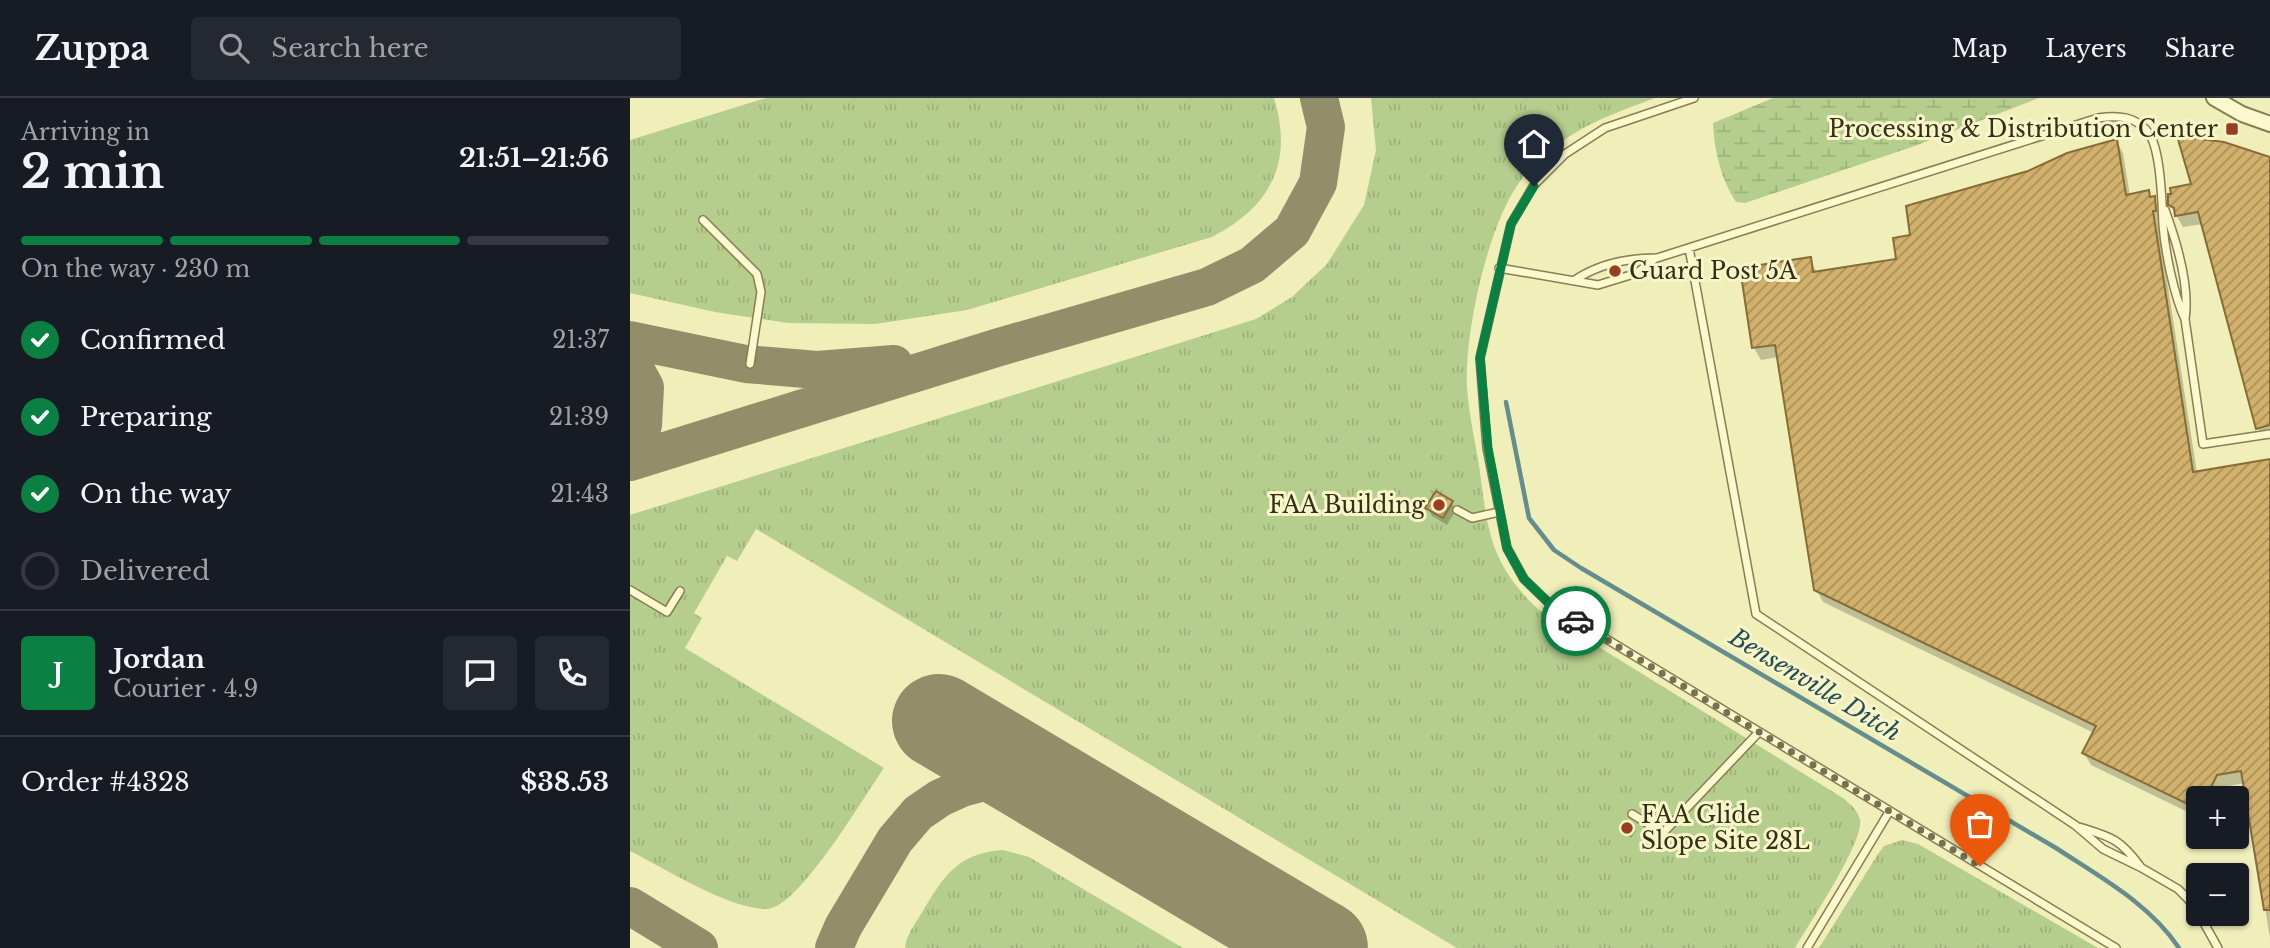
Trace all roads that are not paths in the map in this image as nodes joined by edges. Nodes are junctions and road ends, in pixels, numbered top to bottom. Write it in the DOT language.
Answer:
graph roads {
  1 [pos="1694,98"];
  2 [pos="2214,98"];
  3 [pos="2270,124"];
  4 [pos="703,220"];
  5 [pos="1689,248"];
  6 [pos="1657,258"];
  7 [pos="1499,268"];
  8 [pos="1575,281"];
  9 [pos="750,364"];
  10 [pos="2270,434"];
  11 [pos="1457,510"];
  12 [pos="1499,512"];
  13 [pos="630,590"];
  14 [pos="680,591"];
  15 [pos="1759,732"];
  16 [pos="1889,812"];
  17 [pos="1632,814"];
  18 [pos="2075,825"];
  19 [pos="2140,867"];
  20 [pos="2186,897"];
  21 [pos="2205,926"];
  22 [pos="1807,948"];
  23 [pos="2116,948"];
  24 [pos="2218,948"];
  1 -- 7 [label="lane"];
  2 -- 3 [label="street"];
  4 -- 9 [label="lane"];
  5 -- 6 [label="lane"];
  5 -- 10 [label="lane"];
  5 -- 18 [label="lane"];
  6 -- 8 [label="lane"];
  6 -- 8 [label="lane"];
  7 -- 8 [label="lane"];
  7 -- 12 [label="lane"];
  11 -- 12 [label="lane"];
  12 -- 15 [label="lane"];
  13 -- 14 [label="lane"];
  15 -- 16 [label="lane"];
  15 -- 17 [label="lane"];
  16 -- 22 [label="lane"];
  16 -- 23 [label="lane"];
  18 -- 19 [label="lane"];
  18 -- 19 [label="lane"];
  19 -- 20 [label="lane"];
  21 -- 24 [label="lane"];
}
